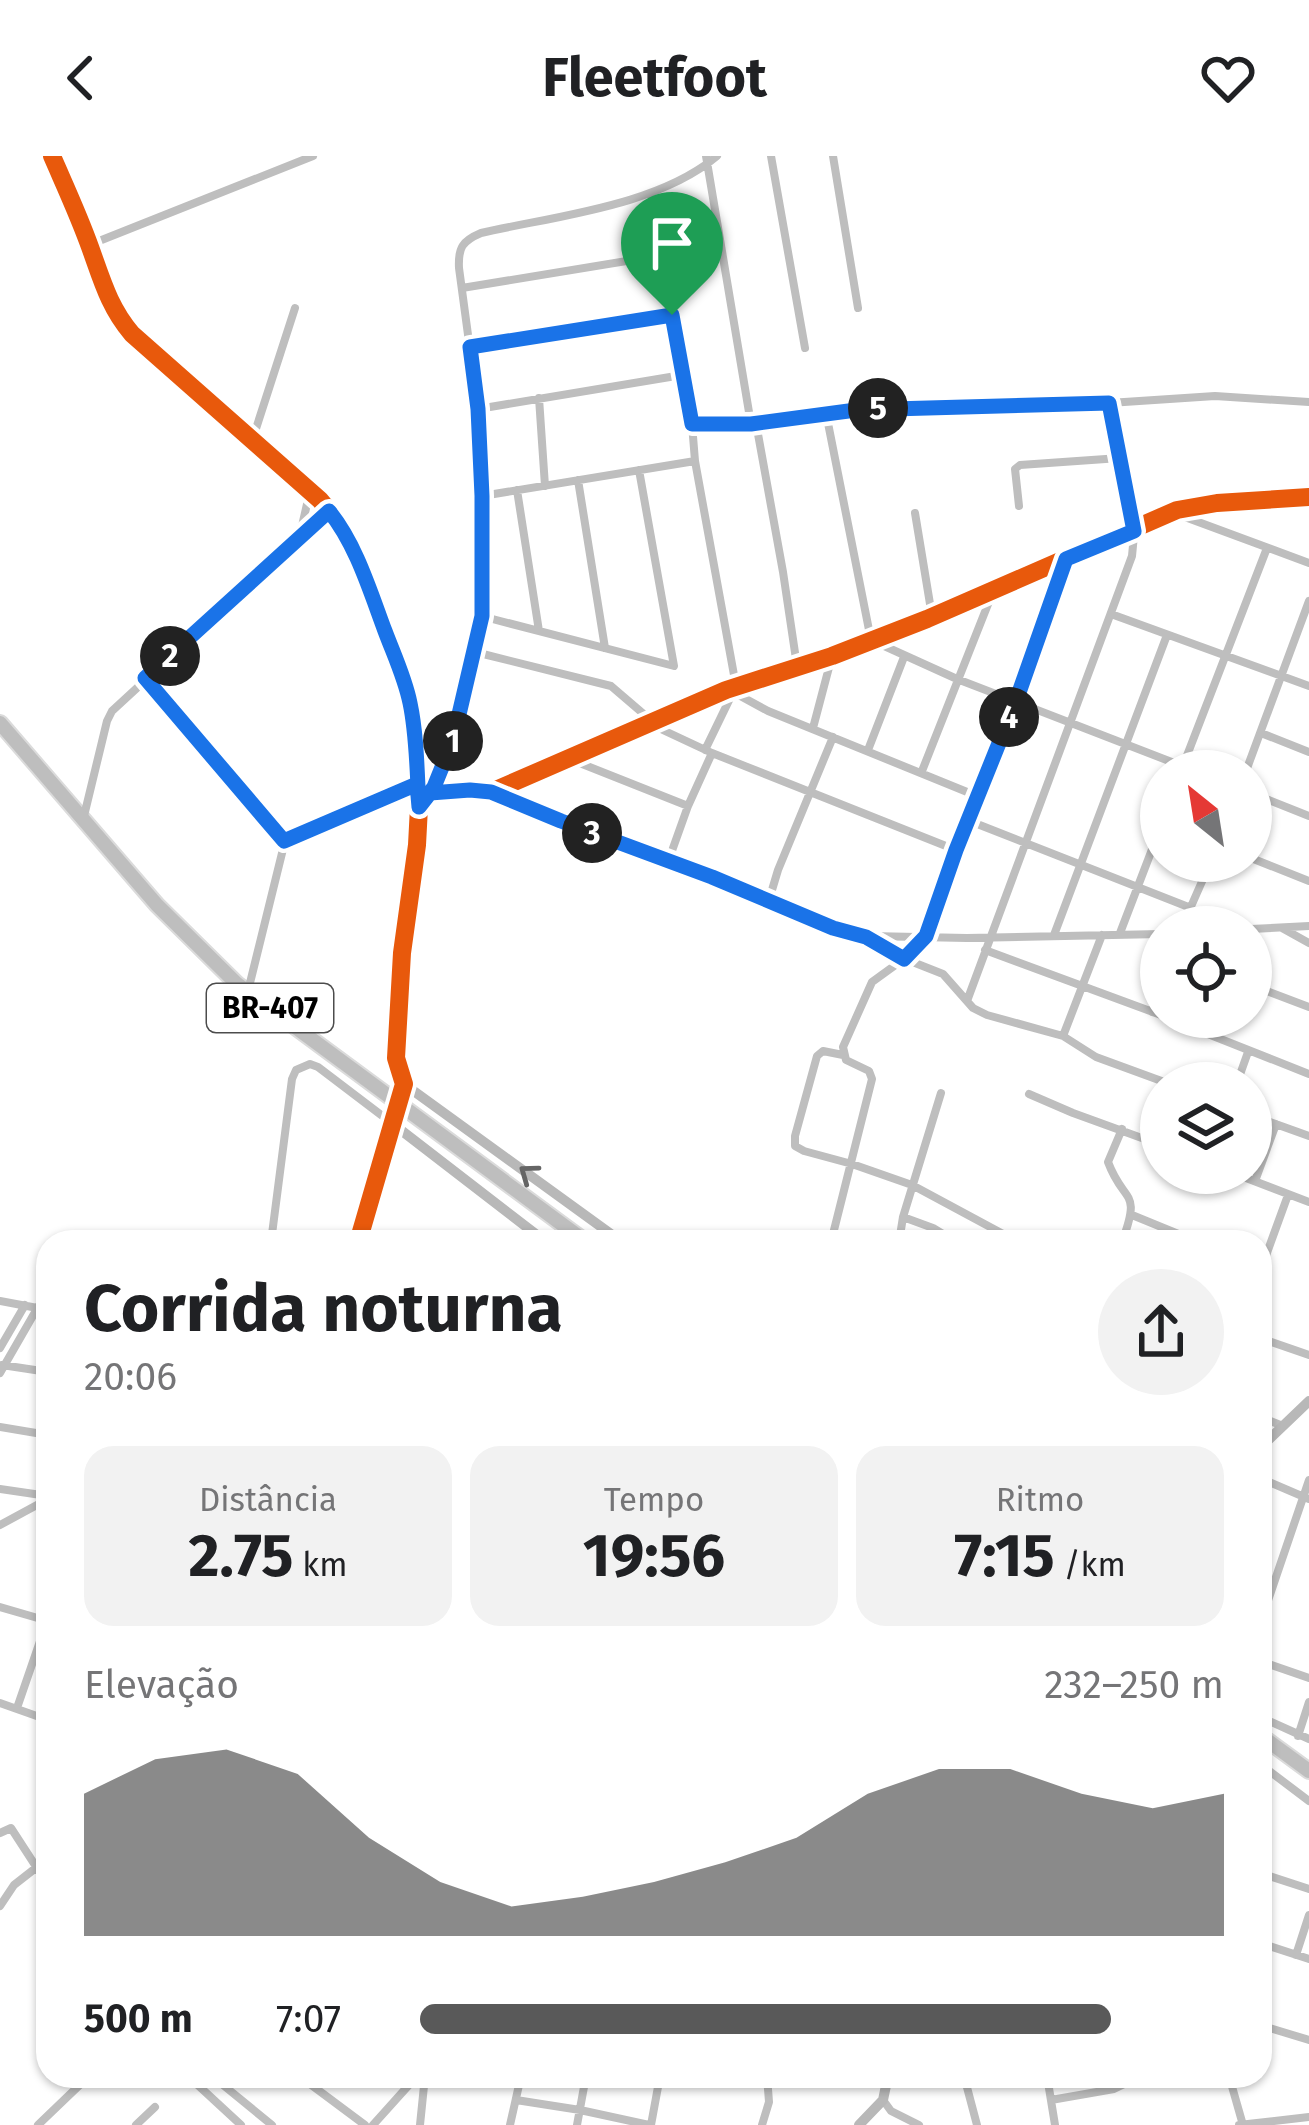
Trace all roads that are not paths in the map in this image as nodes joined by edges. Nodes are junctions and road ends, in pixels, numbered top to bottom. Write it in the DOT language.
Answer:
graph roads {
  1 [pos="52,156"];
  2 [pos="313,156"];
  3 [pos="771,156"];
  4 [pos="833,156"];
  5 [pos="711,158"];
  6 [pos="652,194"];
  7 [pos="89,245"];
  8 [pos="662,255"];
  9 [pos="462,288"];
  10 [pos="295,308"];
  11 [pos="858,308"];
  12 [pos="672,315"];
  13 [pos="470,347"];
  14 [pos="805,347"];
  15 [pos="682,375"];
  16 [pos="539,398"];
  17 [pos="1309,402"];
  18 [pos="1109,403"];
  19 [pos="478,409"];
  20 [pos="826,413"];
  21 [pos="753,423"];
  22 [pos="692,424"];
  23 [pos="252,441"];
  24 [pos="1120,458"];
  25 [pos="695,461"];
  26 [pos="639,470"];
  27 [pos="578,480"];
  28 [pos="545,486"];
  29 [pos="517,490"];
  30 [pos="310,491"];
  31 [pos="482,496"];
  32 [pos="1309,496"];
  33 [pos="1019,506"];
  34 [pos="329,511"];
  35 [pos="915,512"];
  36 [pos="1172,512"];
  37 [pos="1134,531"];
  38 [pos="299,541"];
  39 [pos="1267,548"];
  40 [pos="1066,559"];
  41 [pos="1309,563"];
  42 [pos="995,587"];
  43 [pos="1309,602"];
  44 [pos="1111,614"];
  45 [pos="482,616"];
  46 [pos="932,616"];
  47 [pos="538,631"];
  48 [pos="1168,634"];
  49 [pos="872,640"];
  50 [pos="605,648"];
  51 [pos="475,652"];
  52 [pos="832,656"];
  53 [pos="904,656"];
  54 [pos="1225,657"];
  55 [pos="797,667"];
  56 [pos="1280,675"];
  57 [pos="145,678"];
  58 [pos="957,679"];
  59 [pos="1309,686"];
  60 [pos="735,689"];
  61 [pos="1016,701"];
  62 [pos="1069,721"];
  63 [pos="0,723"];
  64 [pos="651,723"];
  65 [pos="813,728"];
  66 [pos="1261,733"];
  67 [pos="833,737"];
  68 [pos="1127,744"];
  69 [pos="868,750"];
  70 [pos="1140,750"];
  71 [pos="1189,750"];
  72 [pos="1254,750"];
  73 [pos="709,751"];
  74 [pos="1309,752"];
  75 [pos="570,759"];
  76 [pos="922,771"];
  77 [pos="417,784"];
  78 [pos="812,791"];
  79 [pos="491,792"];
  80 [pos="430,793"];
  81 [pos="977,796"];
  82 [pos="1272,801"];
  83 [pos="688,806"];
  84 [pos="419,807"];
  85 [pos="1309,816"];
  86 [pos="83,817"];
  87 [pos="967,820"];
  88 [pos="284,841"];
  89 [pos="1025,842"];
  90 [pos="956,850"];
  91 [pos="668,862"];
  92 [pos="1081,863"];
  93 [pos="1272,866"];
  94 [pos="1140,881"];
  95 [pos="1309,881"];
  96 [pos="1138,886"];
  97 [pos="769,900"];
  98 [pos="1186,906"];
  99 [pos="1309,926"];
  100 [pos="1272,928"];
  101 [pos="1281,928"];
  102 [pos="1120,933"];
  103 [pos="1140,933"];
  104 [pos="1102,934"];
  105 [pos="1054,935"];
  106 [pos="926,936"];
  107 [pos="866,937"];
  108 [pos="988,938"];
  109 [pos="1309,943"];
  110 [pos="985,950"];
  111 [pos="904,959"];
  112 [pos="1081,986"];
  113 [pos="248,992"];
  114 [pos="1272,993"];
  115 [pos="967,1001"];
  116 [pos="1309,1006"];
  117 [pos="1140,1008"];
  118 [pos="1063,1036"];
  119 [pos="1214,1038"];
  120 [pos="1248,1052"];
  121 [pos="843,1054"];
  122 [pos="1244,1062"];
  123 [pos="1140,1073"];
  124 [pos="1309,1074"];
  125 [pos="404,1084"];
  126 [pos="941,1093"];
  127 [pos="1029,1094"];
  128 [pos="398,1104"];
  129 [pos="1272,1123"];
  130 [pos="393,1124"];
  131 [pos="1276,1124"];
  132 [pos="1122,1129"];
  133 [pos="1272,1135"];
  134 [pos="1140,1136"];
  135 [pos="1309,1136"];
  136 [pos="852,1164"];
  137 [pos="913,1185"];
  138 [pos="1272,1188"];
  139 [pos="1288,1195"];
  140 [pos="1309,1202"];
  141 [pos="1132,1215"];
  142 [pos="903,1216"];
  143 [pos="273,1230"];
  144 [pos="362,1230"];
  145 [pos="530,1230"];
  146 [pos="570,1230"];
  147 [pos="605,1230"];
  148 [pos="833,1230"];
  149 [pos="901,1230"];
  150 [pos="936,1230"];
  151 [pos="996,1230"];
  152 [pos="1126,1230"];
  153 [pos="1167,1230"];
  154 [pos="1272,1239"];
  155 [pos="0,1301"];
  156 [pos="25,1305"];
  157 [pos="36,1307"];
  158 [pos="36,1319"];
  159 [pos="1272,1342"];
  160 [pos="0,1348"];
  161 [pos="1309,1355"];
  162 [pos="2,1368"];
  163 [pos="36,1371"];
  164 [pos="1309,1401"];
  165 [pos="1272,1422"];
  166 [pos="0,1427"];
  167 [pos="1284,1427"];
  168 [pos="36,1433"];
  169 [pos="1272,1438"];
  170 [pos="1309,1480"];
  171 [pos="1272,1483"];
  172 [pos="0,1489"];
  173 [pos="36,1496"];
  174 [pos="1306,1498"];
  175 [pos="36,1505"];
  176 [pos="0,1525"];
  177 [pos="1272,1591"];
  178 [pos="0,1607"];
  179 [pos="36,1617"];
  180 [pos="36,1654"];
  181 [pos="1272,1665"];
  182 [pos="1309,1678"];
  183 [pos="1309,1702"];
  184 [pos="0,1703"];
  185 [pos="17,1708"];
  186 [pos="36,1715"];
  187 [pos="1272,1722"];
  188 [pos="1304,1737"];
  189 [pos="1272,1744"];
  190 [pos="1309,1771"];
  191 [pos="1272,1773"];
  192 [pos="1309,1801"];
  193 [pos="0,1833"];
  194 [pos="36,1864"];
  195 [pos="36,1868"];
  196 [pos="1272,1877"];
  197 [pos="1309,1888"];
  198 [pos="0,1906"];
  199 [pos="1309,1915"];
  200 [pos="1272,1946"];
  201 [pos="1296,1955"];
  202 [pos="1309,1959"];
  203 [pos="1272,2029"];
  204 [pos="1309,2040"];
  205 [pos="77,2088"];
  206 [pos="201,2088"];
  207 [pos="221,2088"];
  208 [pos="224,2088"];
  209 [pos="324,2088"];
  210 [pos="411,2088"];
  211 [pos="422,2088"];
  212 [pos="519,2088"];
  213 [pos="584,2088"];
  214 [pos="658,2088"];
  215 [pos="767,2088"];
  216 [pos="885,2088"];
  217 [pos="967,2088"];
  218 [pos="1049,2088"];
  219 [pos="1116,2088"];
  220 [pos="1232,2088"];
  221 [pos="883,2099"];
  222 [pos="516,2100"];
  223 [pos="1051,2100"];
  224 [pos="155,2107"];
  225 [pos="580,2110"];
  226 [pos="891,2111"];
  227 [pos="230,2116"];
  228 [pos="1309,2117"];
  229 [pos="38,2125"];
  230 [pos="136,2125"];
  231 [pos="241,2125"];
  232 [pos="272,2125"];
  233 [pos="369,2125"];
  234 [pos="420,2125"];
  235 [pos="510,2125"];
  236 [pos="578,2125"];
  237 [pos="650,2125"];
  238 [pos="762,2125"];
  239 [pos="859,2125"];
  240 [pos="889,2125"];
  241 [pos="919,2125"];
  242 [pos="977,2125"];
  243 [pos="1055,2125"];
  244 [pos="1242,2125"];
  1 -- 7 [label="street"];
  2 -- 7 [label="street"];
  3 -- 14 [label="street"];
  4 -- 11 [label="street"];
  5 -- 6 [label="street"];
  5 -- 21 [label="street"];
  6 -- 8 [label="street"];
  6 -- 9 [label="street"];
  7 -- 23 [label="street"];
  8 -- 9 [label="street"];
  8 -- 12 [label="street"];
  9 -- 13 [label="street"];
  10 -- 23 [label="street"];
  12 -- 13 [label="street"];
  12 -- 15 [label="street"];
  13 -- 19 [label="street"];
  15 -- 16 [label="street"];
  15 -- 22 [label="street"];
  16 -- 19 [label="street"];
  16 -- 28 [label="street"];
  17 -- 18 [label="street"];
  18 -- 20 [label="street"];
  18 -- 24 [label="street"];
  19 -- 31 [label="street"];
  20 -- 21 [label="street"];
  20 -- 49 [label="street"];
  21 -- 22 [label="street"];
  21 -- 55 [label="street"];
  22 -- 25 [label="street"];
  23 -- 30 [label="street"];
  24 -- 33 [label="street"];
  24 -- 37 [label="street"];
  25 -- 26 [label="street"];
  25 -- 60 [label="street"];
  26 -- 27 [label="street"];
  26 -- 50 [label="street"];
  27 -- 28 [label="street"];
  27 -- 50 [label="street"];
  28 -- 29 [label="street"];
  29 -- 31 [label="street"];
  29 -- 47 [label="street"];
  30 -- 34 [label="street"];
  30 -- 38 [label="street"];
  31 -- 45 [label="street"];
  32 -- 36 [label="street"];
  34 -- 38 [label="street"];
  34 -- 77 [label="street"];
  35 -- 46 [label="street"];
  36 -- 37 [label="street"];
  36 -- 39 [label="street"];
  37 -- 40 [label="street"];
  37 -- 44 [label="street"];
  38 -- 57 [label="street"];
  39 -- 41 [label="street"];
  39 -- 54 [label="street"];
  40 -- 42 [label="street"];
  40 -- 61 [label="street"];
  42 -- 46 [label="street"];
  42 -- 58 [label="street"];
  43 -- 56 [label="street"];
  44 -- 48 [label="street"];
  44 -- 62 [label="street"];
  45 -- 47 [label="street"];
  45 -- 51 [label="street"];
  46 -- 49 [label="street"];
  47 -- 50 [label="street"];
  48 -- 54 [label="street"];
  48 -- 68 [label="street"];
  49 -- 52 [label="street"];
  49 -- 53 [label="street"];
  51 -- 64 [label="street"];
  51 -- 80 [label="street"];
  52 -- 55 [label="street"];
  52 -- 65 [label="street"];
  53 -- 58 [label="street"];
  53 -- 69 [label="street"];
  54 -- 56 [label="street"];
  54 -- 71 [label="street"];
  55 -- 60 [label="street"];
  56 -- 59 [label="street"];
  56 -- 66 [label="street"];
  57 -- 86 [label="street"];
  57 -- 88 [label="street"];
  58 -- 61 [label="street"];
  58 -- 76 [label="street"];
  60 -- 64 [label="street"];
  60 -- 65 [label="street"];
  60 -- 73 [label="street"];
  61 -- 62 [label="street"];
  61 -- 81 [label="street"];
  62 -- 68 [label="street"];
  62 -- 89 [label="street"];
  63 -- 86 [label="highway, BR-407"];
  64 -- 73 [label="street"];
  64 -- 75 [label="street"];
  65 -- 67 [label="street"];
  66 -- 72 [label="street"];
  66 -- 74 [label="street"];
  67 -- 69 [label="street"];
  67 -- 78 [label="street"];
  68 -- 70 [label="street"];
  68 -- 92 [label="street"];
  69 -- 76 [label="street"];
  73 -- 78 [label="street"];
  73 -- 83 [label="street"];
  75 -- 79 [label="street"];
  75 -- 83 [label="street"];
  76 -- 81 [label="street"];
  77 -- 84 [label="street"];
  77 -- 88 [label="street"];
  78 -- 90 [label="street"];
  78 -- 97 [label="street"];
  79 -- 80 [label="street"];
  79 -- 91 [label="street"];
  80 -- 84 [label="street"];
  81 -- 87 [label="street"];
  82 -- 85 [label="street"];
  83 -- 91 [label="street"];
  84 -- 125 [label="street"];
  86 -- 113 [label="highway, BR-407"];
  87 -- 89 [label="street"];
  87 -- 90 [label="street"];
  88 -- 113 [label="street"];
  89 -- 92 [label="street"];
  89 -- 108 [label="street"];
  90 -- 106 [label="street"];
  91 -- 97 [label="street"];
  92 -- 96 [label="street"];
  92 -- 105 [label="street"];
  93 -- 95 [label="street"];
  94 -- 96 [label="street"];
  96 -- 98 [label="street"];
  96 -- 102 [label="street"];
  97 -- 107 [label="street"];
  99 -- 101 [label="street"];
  100 -- 101 [label="street"];
  101 -- 109 [label="street"];
  102 -- 103 [label="street"];
  102 -- 104 [label="street"];
  104 -- 105 [label="street"];
  104 -- 112 [label="street"];
  105 -- 108 [label="street"];
  106 -- 107 [label="street"];
  106 -- 108 [label="street"];
  106 -- 111 [label="street"];
  107 -- 111 [label="street"];
  108 -- 110 [label="street"];
  110 -- 112 [label="street"];
  110 -- 115 [label="street"];
  111 -- 115 [label="street"];
  111 -- 121 [label="street"];
  112 -- 117 [label="street"];
  112 -- 118 [label="street"];
  113 -- 128 [label="highway, BR-407"];
  114 -- 116 [label="street"];
  115 -- 118 [label="street"];
  118 -- 123 [label="street"];
  119 -- 120 [label="street"];
  120 -- 122 [label="street"];
  120 -- 124 [label="street"];
  121 -- 136 [label="street"];
  121 -- 136 [label="street"];
  125 -- 128 [label="street"];
  147 -- 125 [label="street, one-way"];
  126 -- 137 [label="street"];
  127 -- 132 [label="street"];
  128 -- 130 [label="street"];
  128 -- 146 [label="highway, BR-407"];
  129 -- 131 [label="street"];
  130 -- 143 [label="street"];
  130 -- 144 [label="street"];
  130 -- 145 [label="street"];
  131 -- 133 [label="street"];
  131 -- 135 [label="street"];
  132 -- 134 [label="street"];
  132 -- 141 [label="street"];
  136 -- 137 [label="street"];
  136 -- 148 [label="street"];
  137 -- 142 [label="street"];
  137 -- 151 [label="street"];
  138 -- 139 [label="street"];
  139 -- 140 [label="street"];
  139 -- 154 [label="street"];
  141 -- 152 [label="street"];
  141 -- 153 [label="street"];
  142 -- 149 [label="street"];
  142 -- 150 [label="street"];
  155 -- 156 [label="street"];
  156 -- 157 [label="street"];
  156 -- 160 [label="street"];
  158 -- 162 [label="street"];
  159 -- 161 [label="street"];
  162 -- 163 [label="street"];
  164 -- 167 [label="street"];
  165 -- 167 [label="street"];
  166 -- 168 [label="street"];
  167 -- 169 [label="street"];
  170 -- 174 [label="street"];
  171 -- 174 [label="street"];
  172 -- 173 [label="street"];
  174 -- 177 [label="street"];
  175 -- 176 [label="street"];
  178 -- 179 [label="street"];
  180 -- 185 [label="street"];
  181 -- 182 [label="street"];
  183 -- 188 [label="street"];
  184 -- 185 [label="street"];
  185 -- 186 [label="street"];
  187 -- 188 [label="street"];
  189 -- 190 [label="highway"];
  191 -- 192 [label="street"];
  193 -- 194 [label="street"];
  195 -- 198 [label="street"];
  196 -- 197 [label="street"];
  199 -- 201 [label="street"];
  200 -- 201 [label="street"];
  201 -- 202 [label="street"];
  203 -- 204 [label="street"];
  205 -- 229 [label="street"];
  206 -- 227 [label="street"];
  207 -- 227 [label="street"];
  208 -- 232 [label="street"];
  209 -- 233 [label="street"];
  210 -- 233 [label="street"];
  211 -- 234 [label="street"];
  212 -- 222 [label="street"];
  213 -- 225 [label="street"];
  214 -- 237 [label="street"];
  215 -- 238 [label="street"];
  216 -- 221 [label="street"];
  217 -- 242 [label="street"];
  218 -- 223 [label="street"];
  219 -- 223 [label="street"];
  220 -- 244 [label="street"];
  221 -- 226 [label="street"];
  221 -- 239 [label="street"];
  222 -- 225 [label="street"];
  222 -- 235 [label="street"];
  223 -- 243 [label="street"];
  224 -- 230 [label="street"];
  225 -- 236 [label="street"];
  225 -- 237 [label="street"];
  226 -- 240 [label="street"];
  226 -- 241 [label="street"];
  227 -- 231 [label="street"];
  228 -- 244 [label="street"];
}
